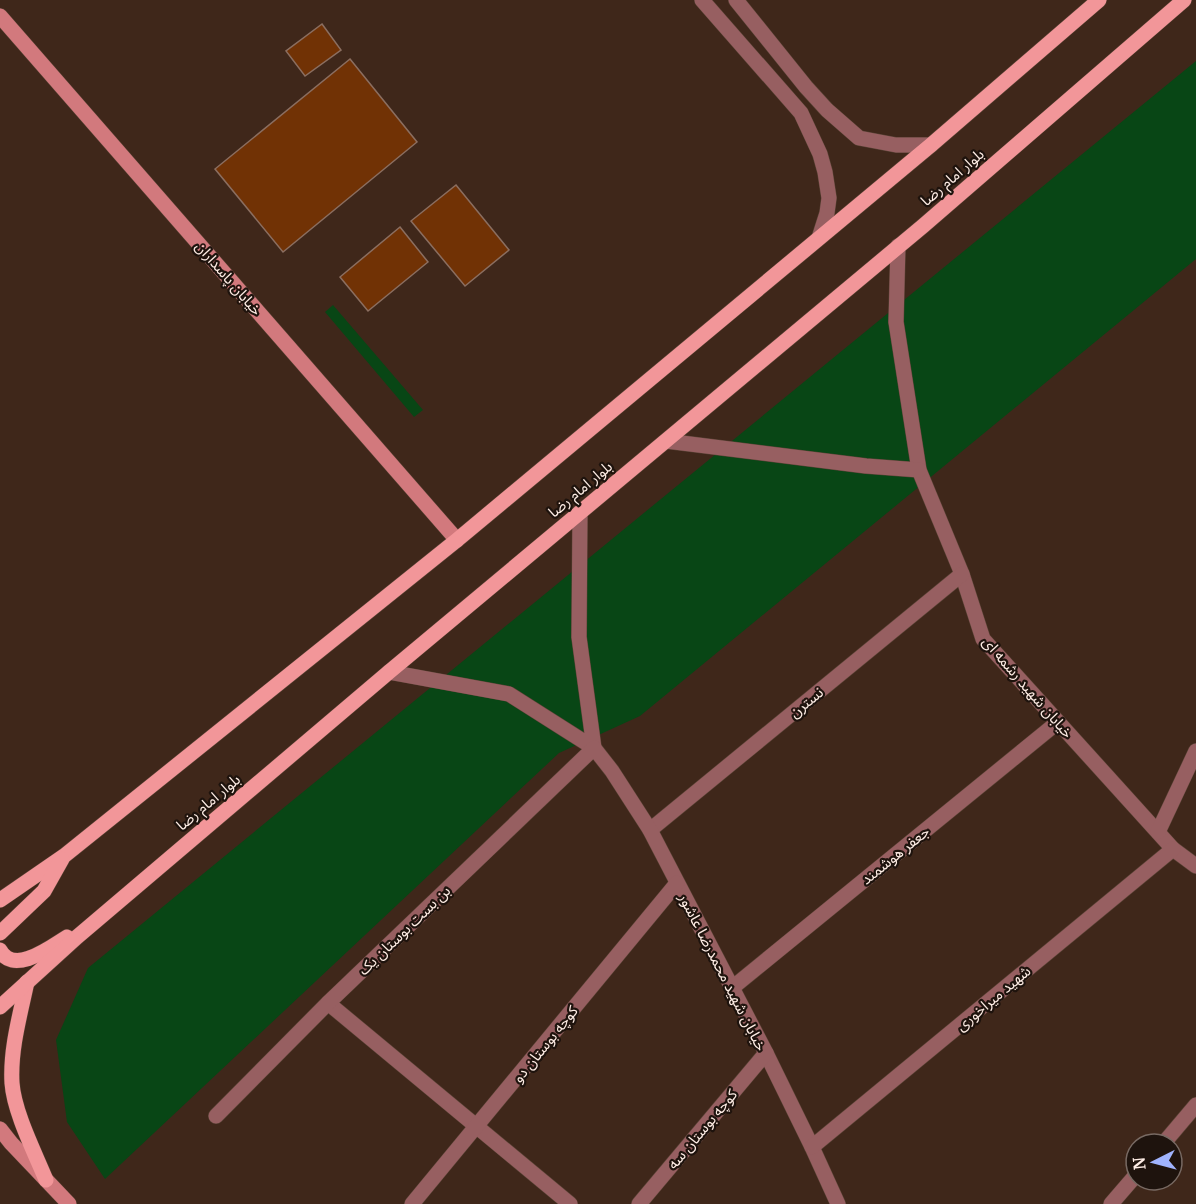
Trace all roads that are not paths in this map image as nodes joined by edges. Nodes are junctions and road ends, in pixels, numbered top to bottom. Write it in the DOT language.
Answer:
graph roads {
  1 [pos="702,0"];
  2 [pos="736,0"];
  3 [pos="1099,0"];
  4 [pos="1184,0"];
  5 [pos="0,16"];
  6 [pos="776,50"];
  7 [pos="757,64"];
  8 [pos="931,145"];
  9 [pos="819,238"];
  10 [pos="898,246"];
  11 [pos="666,441"];
  12 [pos="919,471"];
  13 [pos="580,512"];
  14 [pos="457,540"];
  15 [pos="962,574"];
  16 [pos="390,672"];
  17 [pos="1058,722"];
  18 [pos="594,748"];
  19 [pos="1196,751"];
  20 [pos="650,830"];
  21 [pos="1158,832"];
  22 [pos="1173,849"];
  23 [pos="64,856"];
  24 [pos="1196,866"];
  25 [pos="678,883"];
  26 [pos="0,900"];
  27 [pos="106,913"];
  28 [pos="0,933"];
  29 [pos="0,950"];
  30 [pos="27,982"];
  31 [pos="732,988"];
  32 [pos="328,1003"];
  33 [pos="0,1007"];
  34 [pos="766,1053"];
  35 [pos="1196,1105"];
  36 [pos="216,1116"];
  37 [pos="477,1127"];
  38 [pos="0,1129"];
  39 [pos="1173,1132"];
  40 [pos="812,1147"];
  41 [pos="46,1180"];
  42 [pos="1124,1189"];
  43 [pos="69,1204"];
  44 [pos="412,1204"];
  45 [pos="570,1204"];
  46 [pos="639,1204"];
  47 [pos="838,1204"];
  48 [pos="1111,1204"];
  1 -- 7 [label="street"];
  2 -- 6 [label="street"];
  3 -- 8 [label="main road"];
  4 -- 10 [label="main road, بلوار امام رضا"];
  5 -- 14 [label="street, خیابان پاسداران"];
  6 -- 7 [label="street"];
  6 -- 8 [label="street"];
  7 -- 9 [label="street"];
  8 -- 9 [label="main road"];
  9 -- 14 [label="main road"];
  10 -- 11 [label="main road, بلوار امام رضا"];
  10 -- 12 [label="street, خیابان شهید رشمه ای"];
  11 -- 12 [label="street"];
  11 -- 13 [label="main road, بلوار امام رضا"];
  12 -- 15 [label="street, خیابان شهید رشمه ای"];
  13 -- 16 [label="main road, بلوار امام رضا"];
  13 -- 18 [label="street"];
  14 -- 23 [label="main road"];
  15 -- 17 [label="street, خیابان شهید رشمه ای"];
  15 -- 20 [label="street, نسترن"];
  16 -- 18 [label="street"];
  16 -- 27 [label="main road, بلوار امام رضا"];
  17 -- 21 [label="street, خیابان شهید رشمه ای"];
  17 -- 31 [label="street, جعفر هوشمند"];
  18 -- 20 [label="street, خیابان شهید محمدرضا عاشور"];
  18 -- 32 [label="street, بن بست بوستان یک"];
  19 -- 21 [label="street"];
  20 -- 25 [label="street, خیابان شهید محمدرضا عاشور"];
  21 -- 22 [label="street, خیابان شهید رشمه ای"];
  22 -- 24 [label="street, خیابان شهید رشمه ای"];
  22 -- 40 [label="street, شهید میراخوری"];
  23 -- 26 [label="main road"];
  23 -- 28 [label="main road"];
  25 -- 31 [label="street, خیابان شهید محمدرضا عاشور"];
  25 -- 37 [label="street, کوچه بوستان دو"];
  27 -- 29 [label="main road"];
  27 -- 30 [label="main road, بلوار امام رضا"];
  30 -- 33 [label="main road, بلوار امام رضا"];
  30 -- 41 [label="main road"];
  31 -- 34 [label="street, خیابان شهید محمدرضا عاشور"];
  32 -- 36 [label="street, بن بست بوستان یک"];
  32 -- 37 [label="street"];
  34 -- 40 [label="street, خیابان شهید محمدرضا عاشور"];
  34 -- 46 [label="street, کوچه بوستان سه"];
  35 -- 39 [label="street"];
  37 -- 44 [label="street, کوچه بوستان دو"];
  37 -- 45 [label="street"];
  38 -- 41 [label="street"];
  40 -- 47 [label="street, خیابان شهید محمدرضا عاشور"];
  41 -- 43 [label="street"];
  42 -- 48 [label="street"];
}
